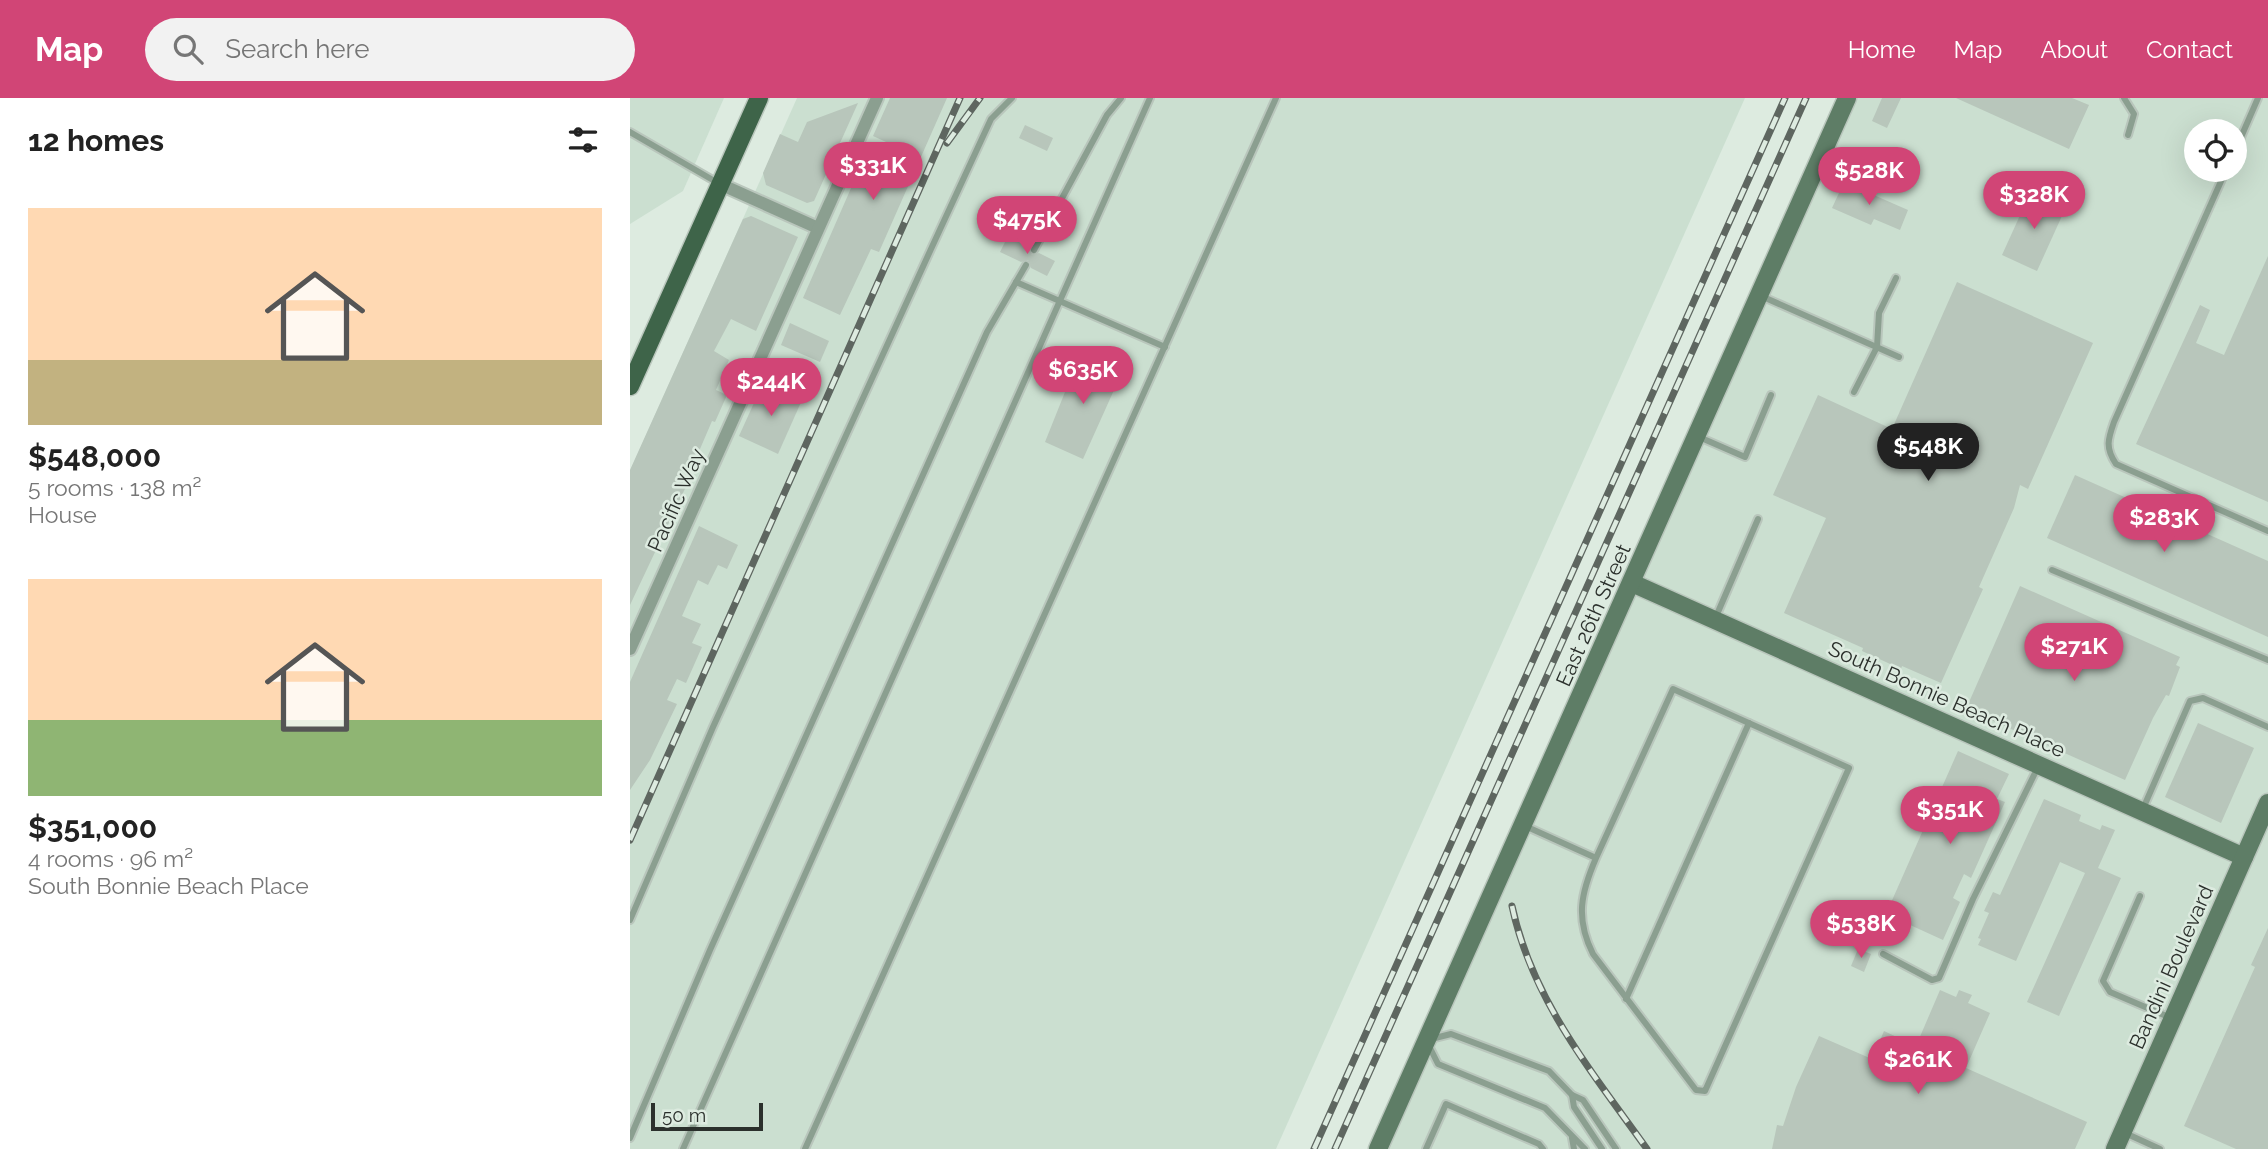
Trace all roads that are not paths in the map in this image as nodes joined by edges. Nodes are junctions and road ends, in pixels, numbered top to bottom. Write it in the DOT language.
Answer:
graph roads {
  1 [pos="759,98"];
  2 [pos="877,98"];
  3 [pos="1012,98"];
  4 [pos="1121,98"];
  5 [pos="1150,98"];
  6 [pos="1276,98"];
  7 [pos="1847,98"];
  8 [pos="2124,98"];
  9 [pos="2258,98"];
  10 [pos="2247,123"];
  11 [pos="630,132"];
  12 [pos="2128,135"];
  13 [pos="2221,182"];
  14 [pos="720,184"];
  15 [pos="818,228"];
  16 [pos="1034,250"];
  17 [pos="1027,265"];
  18 [pos="1896,278"];
  19 [pos="1016,282"];
  20 [pos="1759,295"];
  21 [pos="1060,301"];
  22 [pos="1165,347"];
  23 [pos="1877,347"];
  24 [pos="1899,357"];
  25 [pos="630,386"];
  26 [pos="1854,391"];
  27 [pos="1771,395"];
  28 [pos="1697,436"];
  29 [pos="1758,519"];
  30 [pos="2268,531"];
  31 [pos="2052,570"];
  32 [pos="1632,583"];
  33 [pos="1714,620"];
  34 [pos="630,649"];
  35 [pos="2268,660"];
  36 [pos="1749,723"];
  37 [pos="2268,727"];
  38 [pos="2039,765"];
  39 [pos="2268,803"];
  40 [pos="2142,811"];
  41 [pos="1523,826"];
  42 [pos="2244,857"];
  43 [pos="1596,858"];
  44 [pos="2140,896"];
  45 [pos="630,920"];
  46 [pos="1883,954"];
  47 [pos="1626,999"];
  48 [pos="2173,1018"];
  49 [pos="1427,1040"];
  50 [pos="1572,1095"];
  51 [pos="2123,1132"];
  52 [pos="630,1138"];
  53 [pos="1572,1138"];
  54 [pos="683,1149"];
  55 [pos="805,1149"];
  56 [pos="1378,1149"];
  57 [pos="1426,1149"];
  58 [pos="1543,1149"];
  59 [pos="1574,1149"];
  60 [pos="1586,1149"];
  61 [pos="1602,1149"];
  62 [pos="1616,1149"];
  63 [pos="2115,1149"];
  64 [pos="2160,1149"];
  1 -- 14 [label="main road"];
  2 -- 15 [label="street, Pacific Way"];
  3 -- 45 [label="lane"];
  4 -- 16 [label="lane"];
  5 -- 21 [label="lane"];
  6 -- 22 [label="lane"];
  7 -- 20 [label="street, East 26th Street"];
  8 -- 12 [label="lane"];
  9 -- 10 [label="lane"];
  11 -- 14 [label="lane"];
  13 -- 30 [label="lane"];
  14 -- 15 [label="street"];
  14 -- 25 [label="main road"];
  15 -- 34 [label="street, Pacific Way"];
  17 -- 19 [label="lane"];
  18 -- 23 [label="lane"];
  19 -- 21 [label="lane"];
  19 -- 52 [label="lane"];
  20 -- 23 [label="lane"];
  20 -- 28 [label="street, East 26th Street"];
  21 -- 22 [label="lane"];
  21 -- 54 [label="lane"];
  22 -- 55 [label="lane"];
  23 -- 24 [label="lane"];
  23 -- 26 [label="lane"];
  27 -- 28 [label="lane"];
  28 -- 32 [label="street, East 26th Street"];
  29 -- 33 [label="lane"];
  31 -- 35 [label="lane"];
  32 -- 33 [label="street, South Bonnie Beach Place"];
  32 -- 41 [label="street, East 26th Street"];
  33 -- 38 [label="street, South Bonnie Beach Place"];
  36 -- 43 [label="lane"];
  36 -- 47 [label="lane"];
  36 -- 47 [label="lane"];
  37 -- 40 [label="lane"];
  38 -- 40 [label="street, South Bonnie Beach Place"];
  38 -- 46 [label="lane"];
  39 -- 42 [label="street, Bandini Boulevard"];
  40 -- 42 [label="street, South Bonnie Beach Place"];
  41 -- 43 [label="lane"];
  41 -- 49 [label="street, East 26th Street"];
  42 -- 48 [label="street, Bandini Boulevard"];
  43 -- 47 [label="lane"];
  44 -- 48 [label="lane"];
  48 -- 51 [label="street, Bandini Boulevard"];
  49 -- 50 [label="lane"];
  49 -- 53 [label="lane"];
  49 -- 56 [label="street, East 26th Street"];
  50 -- 61 [label="lane"];
  50 -- 62 [label="lane"];
  51 -- 63 [label="street, Bandini Boulevard"];
  51 -- 64 [label="lane"];
  53 -- 59 [label="lane"];
  53 -- 60 [label="lane"];
  57 -- 58 [label="lane"];
}
